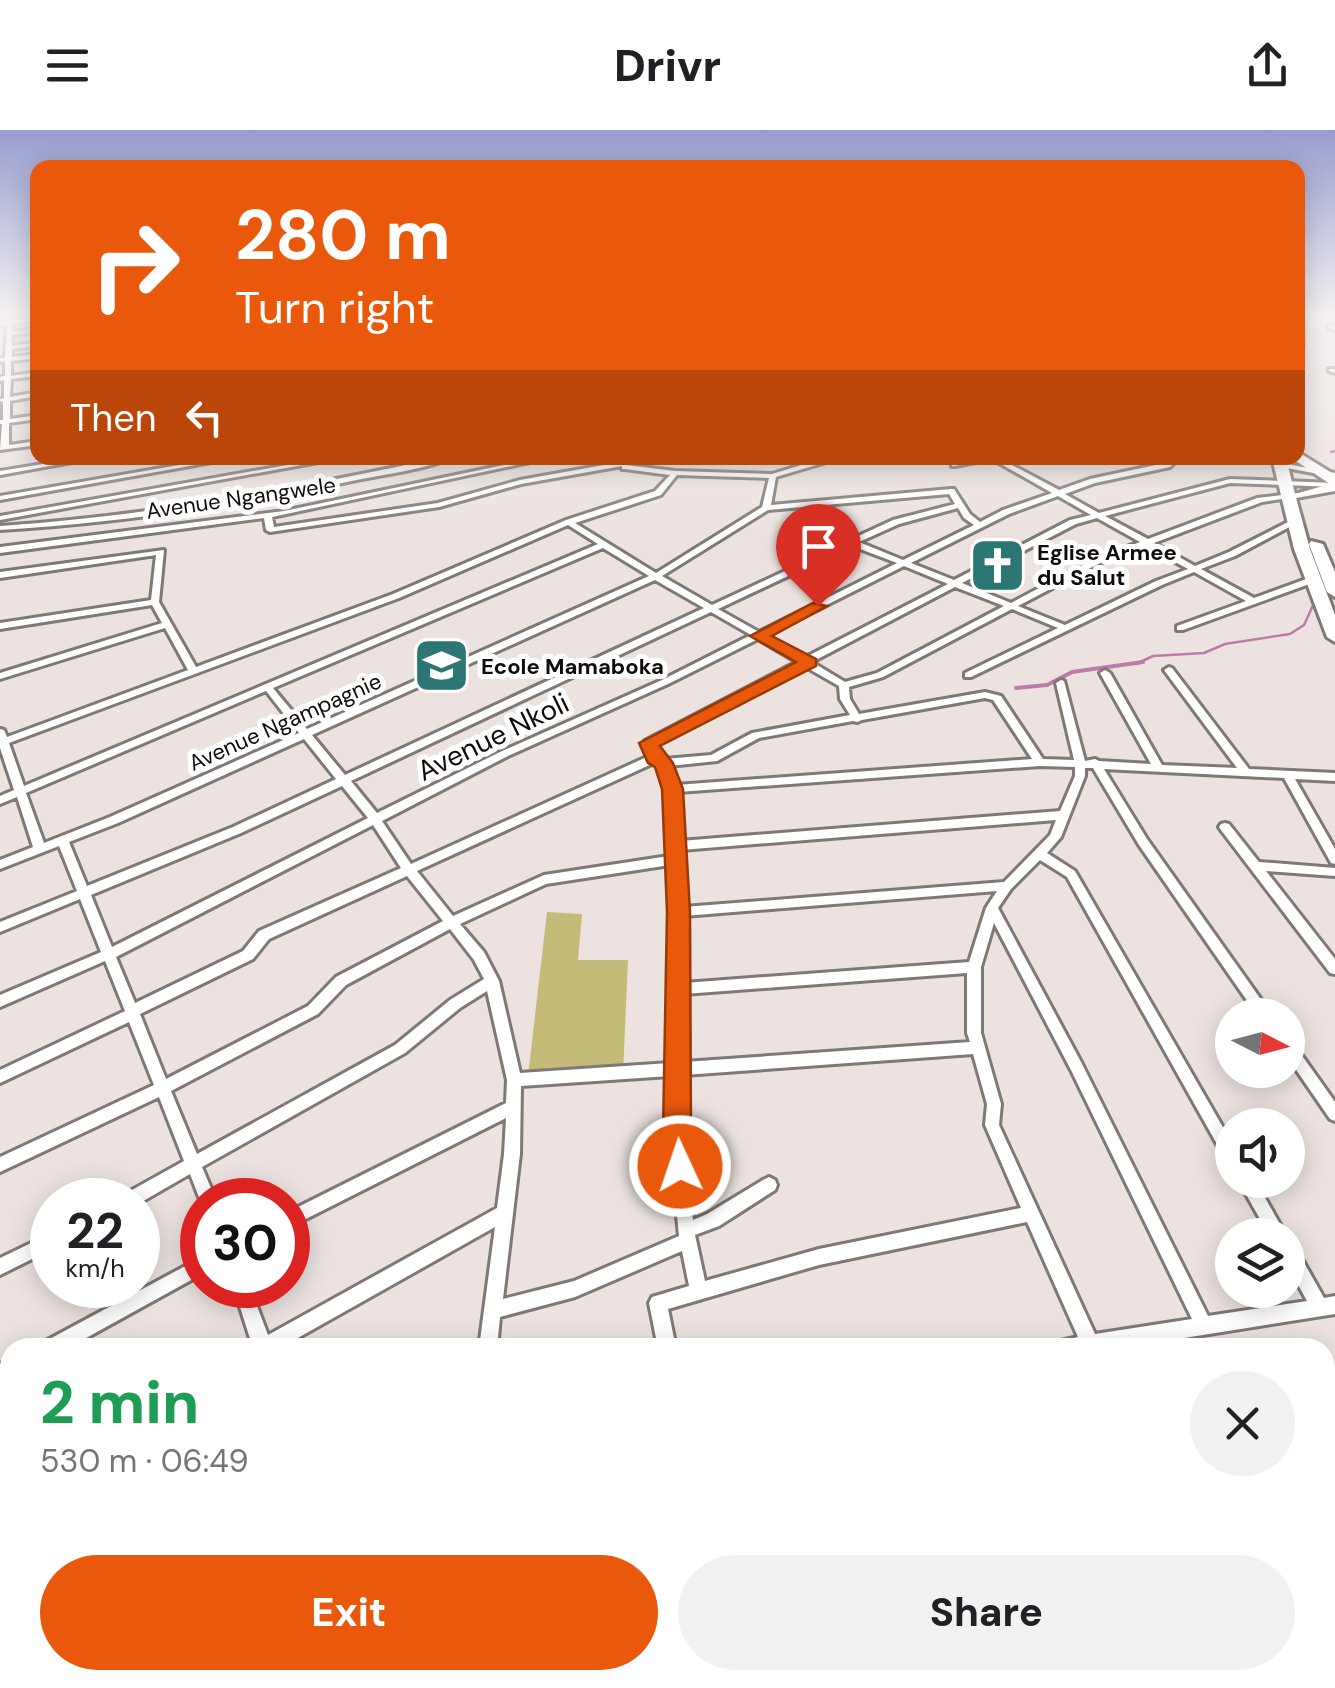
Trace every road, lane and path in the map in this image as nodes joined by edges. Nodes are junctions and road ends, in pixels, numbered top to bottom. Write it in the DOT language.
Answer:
graph roads {
  1 [pos="30,395"];
  2 [pos="4,399"];
  3 [pos="30,419"];
  4 [pos="4,422"];
  5 [pos="30,443"];
  6 [pos="2,448"];
  7 [pos="45,465"];
  8 [pos="190,465"];
  9 [pos="297,465"];
  10 [pos="416,465"];
  11 [pos="510,465"];
  12 [pos="613,465"];
  13 [pos="805,465"];
  14 [pos="1006,465"];
  15 [pos="1166,465"];
  16 [pos="1290,465"];
  17 [pos="1300,465"];
  18 [pos="0,472"];
  19 [pos="675,473"];
  20 [pos="773,476"];
  21 [pos="1333,480"];
  22 [pos="1292,489"];
  23 [pos="1058,492"];
  24 [pos="0,498"];
  25 [pos="959,505"];
  26 [pos="766,508"];
  27 [pos="1098,514"];
  28 [pos="268,515"];
  29 [pos="0,518"];
  30 [pos="1294,521"];
  31 [pos="569,522"];
  32 [pos="980,525"];
  33 [pos="811,526"];
  34 [pos="0,528"];
  35 [pos="857,542"];
  36 [pos="1146,542"];
  37 [pos="603,545"];
  38 [pos="0,550"];
  39 [pos="908,562"];
  40 [pos="1195,569"];
  41 [pos="0,575"];
  42 [pos="656,576"];
  43 [pos="1312,580"];
  44 [pos="957,585"];
  45 [pos="1335,592"];
  46 [pos="155,602"];
  47 [pos="1254,602"];
  48 [pos="1008,605"];
  49 [pos="715,608"];
  50 [pos="165,625"];
  51 [pos="0,626"];
  52 [pos="1066,628"];
  53 [pos="1180,628"];
  54 [pos="759,636"];
  55 [pos="1335,638"];
  56 [pos="810,662"];
  57 [pos="192,669"];
  58 [pos="1170,670"];
  59 [pos="1104,673"];
  60 [pos="0,676"];
  61 [pos="968,676"];
  62 [pos="1061,683"];
  63 [pos="844,684"];
  64 [pos="268,688"];
  65 [pos="857,719"];
  66 [pos="306,736"];
  67 [pos="1,739"];
  68 [pos="659,760"];
  69 [pos="1040,762"];
  70 [pos="1088,763"];
  71 [pos="1158,767"];
  72 [pos="1245,772"];
  73 [pos="1287,774"];
  74 [pos="1335,777"];
  75 [pos="342,779"];
  76 [pos="672,789"];
  77 [pos="23,790"];
  78 [pos="0,800"];
  79 [pos="1065,815"];
  80 [pos="376,820"];
  81 [pos="1224,826"];
  82 [pos="63,842"];
  83 [pos="40,850"];
  84 [pos="674,853"];
  85 [pos="1041,855"];
  86 [pos="1335,860"];
  87 [pos="0,865"];
  88 [pos="1255,866"];
  89 [pos="408,868"];
  90 [pos="1335,872"];
  91 [pos="1007,886"];
  92 [pos="85,892"];
  93 [pos="992,908"];
  94 [pos="678,912"];
  95 [pos="452,922"];
  96 [pos="0,928"];
  97 [pos="110,954"];
  98 [pos="974,967"];
  99 [pos="1335,969"];
  100 [pos="492,981"];
  101 [pos="679,989"];
  102 [pos="1253,998"];
  103 [pos="0,1001"];
  104 [pos="132,1012"];
  105 [pos="978,1048"];
  106 [pos="680,1068"];
  107 [pos="1305,1071"];
  108 [pos="0,1077"];
  109 [pos="514,1080"];
  110 [pos="163,1088"];
  111 [pos="514,1106"];
  112 [pos="1335,1114"];
  113 [pos="1215,1127"];
  114 [pos="0,1165"];
  115 [pos="194,1165"];
  116 [pos="199,1178"];
  117 [pos="160,1183"];
  118 [pos="769,1185"];
  119 [pos="310,1209"];
  120 [pos="504,1214"];
  121 [pos="1029,1214"];
  122 [pos="687,1236"];
  123 [pos="30,1253"];
  124 [pos="0,1267"];
  125 [pos="1305,1274"];
  126 [pos="180,1276"];
  127 [pos="698,1289"];
  128 [pos="1328,1306"];
  129 [pos="249,1308"];
  130 [pos="493,1310"];
  131 [pos="1203,1324"];
  132 [pos="68,1338"];
  133 [pos="260,1338"];
  134 [pos="279,1338"];
  135 [pos="489,1338"];
  136 [pos="664,1338"];
  137 [pos="1088,1338"];
  138 [pos="1128,1338"];
  139 [pos="0,1520"];
  140 [pos="0,1599"];
  1 -- 2 [label="street"];
  2 -- 4 [label="street"];
  3 -- 4 [label="street"];
  4 -- 6 [label="street"];
  5 -- 6 [label="street"];
  7 -- 18 [label="street"];
  8 -- 24 [label="street"];
  9 -- 29 [label="street"];
  10 -- 34 [label="street"];
  11 -- 28 [label="street, Avenue Ngangwele"];
  12 -- 19 [label="street"];
  12 -- 28 [label="street"];
  13 -- 20 [label="street"];
  14 -- 23 [label="street"];
  15 -- 23 [label="street, Avenue Nkoli"];
  16 -- 22 [label="highway"];
  17 -- 21 [label="highway"];
  19 -- 20 [label="street"];
  19 -- 31 [label="street"];
  20 -- 26 [label="street"];
  21 -- 22 [label="highway"];
  22 -- 27 [label="street"];
  22 -- 30 [label="highway"];
  22 -- 36 [label="street"];
  22 -- 45 [label="highway"];
  23 -- 27 [label="street"];
  23 -- 32 [label="street, Avenue Nkoli"];
  25 -- 26 [label="street"];
  25 -- 32 [label="street"];
  25 -- 35 [label="street"];
  26 -- 42 [label="street, Avenue Ngampagnie"];
  27 -- 36 [label="street"];
  27 -- 44 [label="street"];
  28 -- 38 [label="street, Avenue Ngangwele"];
  30 -- 40 [label="street"];
  30 -- 43 [label="highway"];
  31 -- 37 [label="street"];
  31 -- 57 [label="street"];
  32 -- 39 [label="street, Avenue Nkoli"];
  33 -- 35 [label="street"];
  35 -- 39 [label="street"];
  35 -- 49 [label="street"];
  36 -- 40 [label="street"];
  36 -- 48 [label="street"];
  37 -- 42 [label="street"];
  37 -- 64 [label="street"];
  39 -- 44 [label="street"];
  39 -- 54 [label="street, Avenue Nkoli"];
  40 -- 47 [label="street"];
  40 -- 52 [label="street"];
  41 -- 46 [label="street"];
  42 -- 49 [label="street"];
  42 -- 66 [label="street, Avenue Ngampagnie"];
  43 -- 47 [label="street"];
  43 -- 55 [label="highway"];
  44 -- 48 [label="street"];
  44 -- 56 [label="street"];
  46 -- 50 [label="street"];
  46 -- 51 [label="street"];
  47 -- 53 [label="street"];
  48 -- 52 [label="street"];
  48 -- 63 [label="street"];
  49 -- 54 [label="street"];
  49 -- 75 [label="street"];
  50 -- 57 [label="street"];
  50 -- 60 [label="street"];
  52 -- 61 [label="street"];
  54 -- 56 [label="street"];
  54 -- 80 [label="street, Avenue Nkoli"];
  56 -- 63 [label="street"];
  56 -- 68 [label="street"];
  57 -- 67 [label="street"];
  58 -- 72 [label="street"];
  59 -- 71 [label="street"];
  62 -- 70 [label="street"];
  63 -- 65 [label="street"];
  64 -- 66 [label="street"];
  64 -- 77 [label="street"];
  65 -- 68 [label="street"];
  65 -- 69 [label="street"];
  66 -- 75 [label="street"];
  66 -- 82 [label="street, Avenue Ngampagnie"];
  67 -- 77 [label="street"];
  68 -- 76 [label="street"];
  68 -- 89 [label="street"];
  69 -- 70 [label="street"];
  69 -- 76 [label="street"];
  70 -- 71 [label="street"];
  70 -- 79 [label="street"];
  70 -- 102 [label="street"];
  71 -- 72 [label="street"];
  72 -- 73 [label="street"];
  73 -- 74 [label="street"];
  73 -- 86 [label="street"];
  75 -- 80 [label="street"];
  75 -- 92 [label="street"];
  76 -- 84 [label="street"];
  77 -- 78 [label="street"];
  77 -- 83 [label="street"];
  79 -- 84 [label="street"];
  79 -- 85 [label="street"];
  80 -- 89 [label="street"];
  80 -- 97 [label="street, Avenue Nkoli"];
  81 -- 88 [label="street"];
  82 -- 83 [label="street, Avenue Ngampagnie"];
  82 -- 92 [label="street"];
  83 -- 87 [label="street, Avenue Ngampagnie"];
  84 -- 94 [label="street"];
  84 -- 95 [label="street"];
  85 -- 91 [label="street"];
  85 -- 113 [label="street"];
  88 -- 90 [label="street"];
  88 -- 99 [label="street"];
  89 -- 95 [label="street"];
  89 -- 104 [label="street"];
  91 -- 93 [label="street"];
  91 -- 94 [label="street"];
  92 -- 96 [label="street"];
  92 -- 97 [label="street"];
  93 -- 98 [label="street"];
  93 -- 131 [label="street"];
  94 -- 101 [label="street"];
  95 -- 100 [label="street"];
  95 -- 110 [label="street"];
  97 -- 103 [label="street, Avenue Nkoli"];
  97 -- 104 [label="street"];
  98 -- 101 [label="street"];
  98 -- 105 [label="street"];
  100 -- 109 [label="street"];
  100 -- 115 [label="street"];
  101 -- 106 [label="street"];
  104 -- 108 [label="street"];
  104 -- 110 [label="street"];
  105 -- 106 [label="street"];
  105 -- 121 [label="street"];
  106 -- 109 [label="street"];
  106 -- 122 [label="street"];
  107 -- 112 [label="street"];
  109 -- 111 [label="street"];
  110 -- 114 [label="street"];
  110 -- 115 [label="street"];
  111 -- 119 [label="street"];
  111 -- 120 [label="street"];
  115 -- 116 [label="street"];
  115 -- 117 [label="street"];
  118 -- 122 [label="street"];
  120 -- 130 [label="street"];
  120 -- 134 [label="street"];
  121 -- 127 [label="street"];
  121 -- 137 [label="street"];
  122 -- 127 [label="street"];
  122 -- 130 [label="street"];
  123 -- 124 [label="street"];
  125 -- 128 [label="street"];
  126 -- 132 [label="street"];
  127 -- 136 [label="street"];
  128 -- 131 [label="street"];
  129 -- 133 [label="street"];
  130 -- 135 [label="street"];
  131 -- 138 [label="street"];
  139 -- 140 [label="street"];
}
